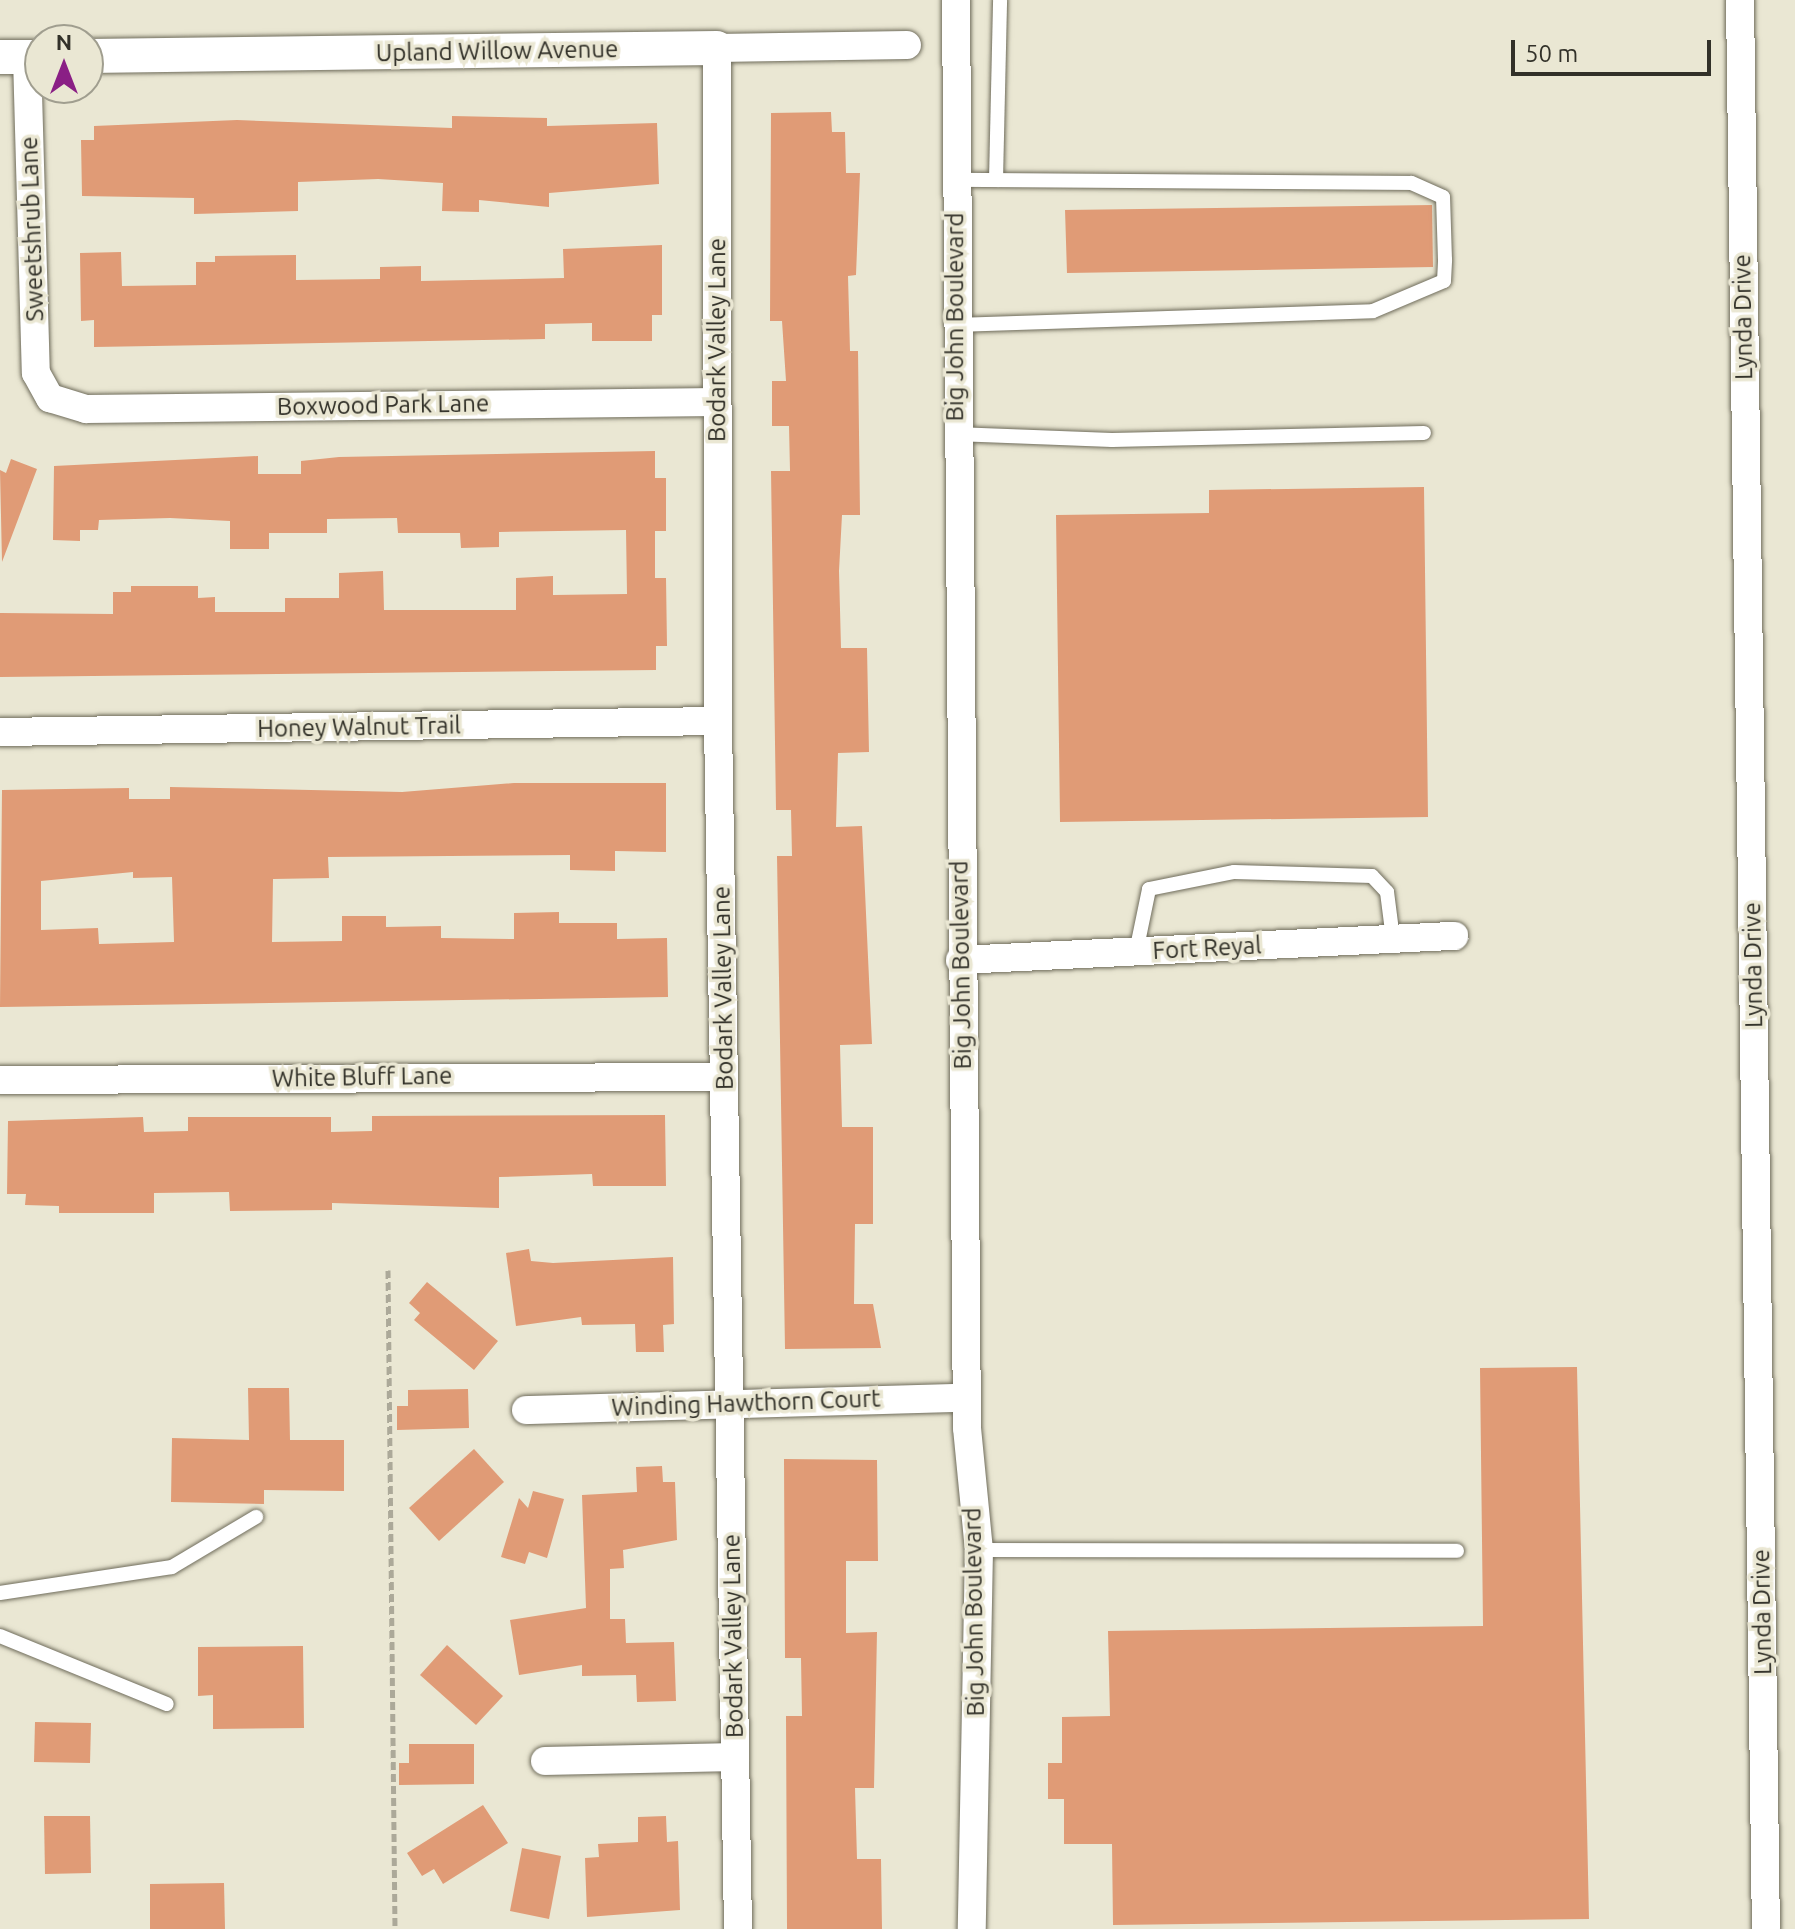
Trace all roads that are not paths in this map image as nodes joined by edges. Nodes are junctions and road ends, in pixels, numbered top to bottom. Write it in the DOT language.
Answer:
graph roads {
  1 [pos="956,0"];
  2 [pos="1000,0"];
  3 [pos="1740,0"];
  4 [pos="907,45"];
  5 [pos="717,48"];
  6 [pos="104,56"];
  7 [pos="22,57"];
  8 [pos="956,180"];
  9 [pos="996,180"];
  10 [pos="955,325"];
  11 [pos="50,398"];
  12 [pos="717,402"];
  13 [pos="1424,433"];
  14 [pos="954,434"];
  15 [pos="718,721"];
  16 [pos="0,732"];
  17 [pos="1454,936"];
  18 [pos="1393,939"];
  19 [pos="1136,952"];
  20 [pos="960,960"];
  21 [pos="724,1077"];
  22 [pos="0,1080"];
  23 [pos="966,1398"];
  24 [pos="730,1401"];
  25 [pos="526,1410"];
  26 [pos="256,1517"];
  27 [pos="979,1550"];
  28 [pos="1457,1551"];
  29 [pos="0,1593"];
  30 [pos="0,1636"];
  31 [pos="167,1704"];
  32 [pos="735,1757"];
  33 [pos="545,1761"];
  34 [pos="738,1929"];
  35 [pos="972,1929"];
  36 [pos="1766,1929"];
  1 -- 8 [label="street, Big John Boulevard"];
  2 -- 9 [label="lane"];
  3 -- 36 [label="street, Lynda Drive"];
  4 -- 5 [label="street, Upland Willow Avenue"];
  5 -- 6 [label="street, Upland Willow Avenue"];
  5 -- 12 [label="street, Bodark Valley Lane"];
  7 -- 11 [label="street, Sweetshrub Lane"];
  8 -- 9 [label="lane"];
  8 -- 10 [label="street, Big John Boulevard"];
  9 -- 10 [label="lane"];
  10 -- 14 [label="street, Big John Boulevard"];
  11 -- 12 [label="street, Boxwood Park Lane"];
  12 -- 15 [label="street, Bodark Valley Lane"];
  13 -- 14 [label="lane"];
  14 -- 20 [label="street, Big John Boulevard"];
  15 -- 16 [label="street, Honey Walnut Trail"];
  15 -- 21 [label="street, Bodark Valley Lane"];
  17 -- 18 [label="street, Fort Reyal"];
  18 -- 19 [label="street, Fort Reyal"];
  18 -- 19 [label="lane"];
  19 -- 20 [label="street, Fort Reyal"];
  20 -- 23 [label="street, Big John Boulevard"];
  21 -- 22 [label="street, White Bluff Lane"];
  21 -- 24 [label="street, Bodark Valley Lane"];
  23 -- 24 [label="street, Winding Hawthorn Court"];
  23 -- 27 [label="street, Big John Boulevard"];
  24 -- 25 [label="street, Winding Hawthorn Court"];
  24 -- 32 [label="street, Bodark Valley Lane"];
  26 -- 29 [label="lane"];
  27 -- 28 [label="lane"];
  27 -- 35 [label="street, Big John Boulevard"];
  30 -- 31 [label="lane"];
  32 -- 33 [label="street"];
  32 -- 34 [label="street, Bodark Valley Lane"];
}
